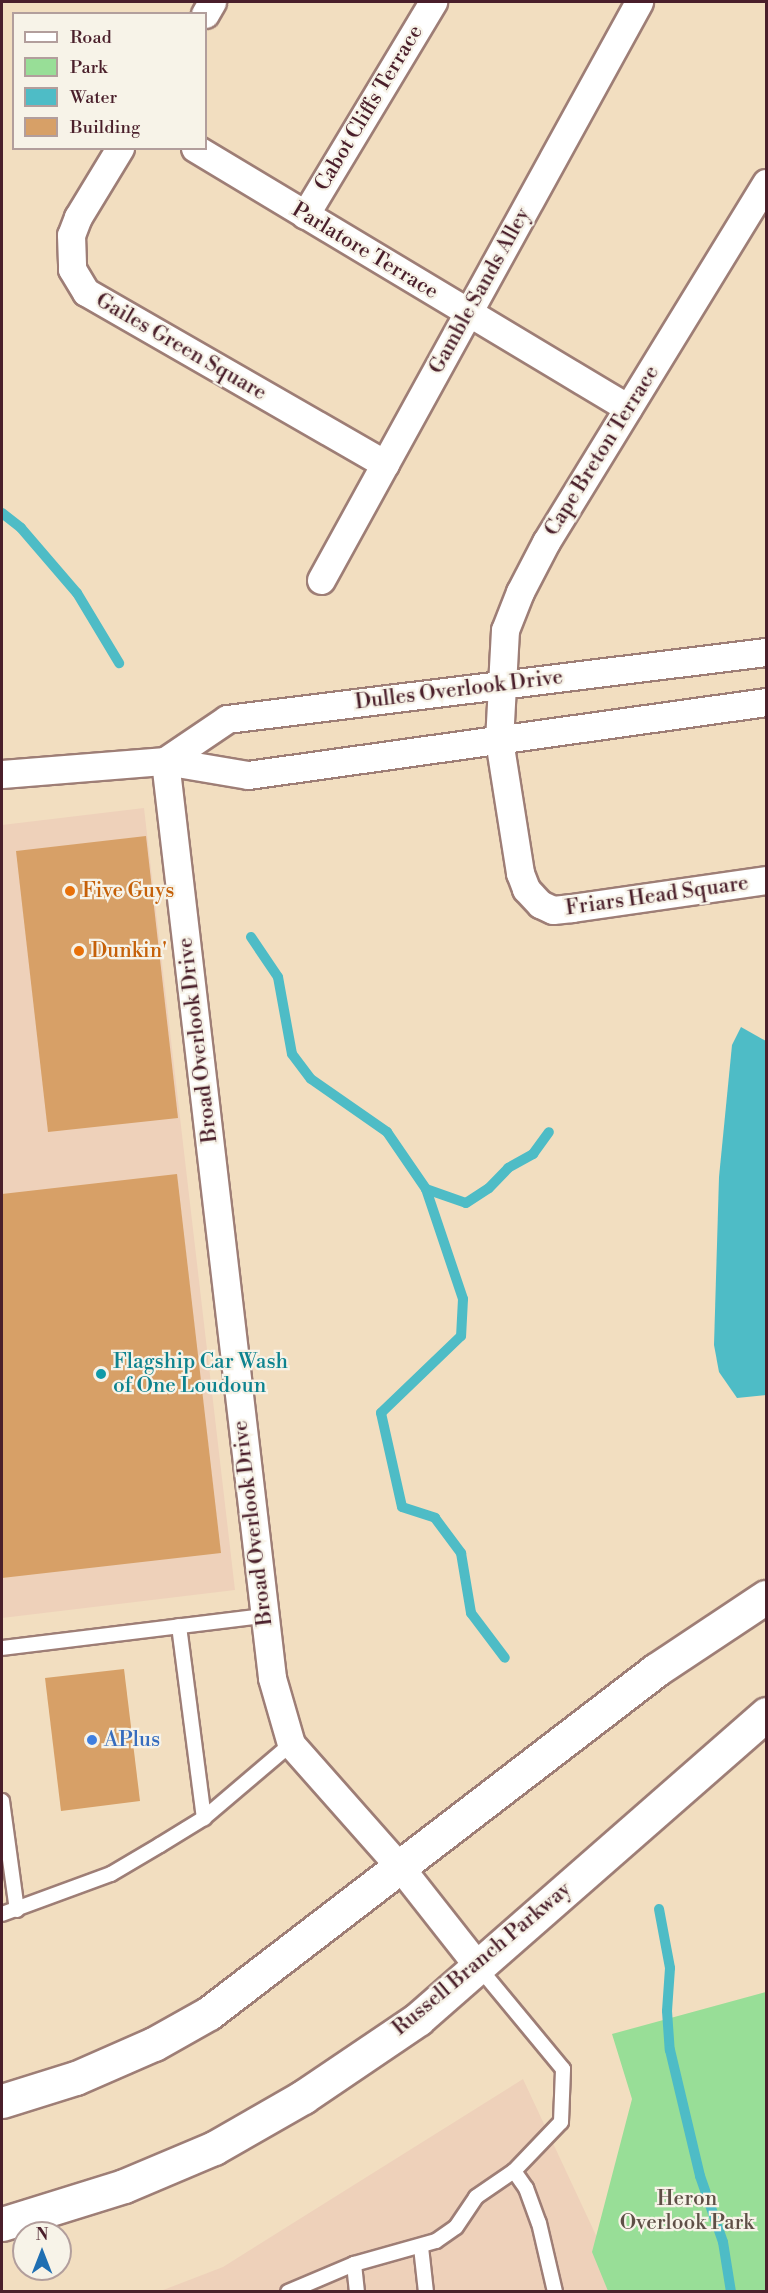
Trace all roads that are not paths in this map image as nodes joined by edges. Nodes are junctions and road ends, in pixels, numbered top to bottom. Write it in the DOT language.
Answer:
graph roads {
  1 [pos="433,2"];
  2 [pos="639,2"];
  3 [pos="119,150"];
  4 [pos="198,150"];
  5 [pos="766,183"];
  6 [pos="305,214"];
  7 [pos="468,313"];
  8 [pos="628,408"];
  9 [pos="385,464"];
  10 [pos="321,580"];
  11 [pos="766,652"];
  12 [pos="501,685"];
  13 [pos="766,702"];
  14 [pos="499,740"];
  15 [pos="165,761"];
  16 [pos="2,774"];
  17 [pos="766,880"];
  18 [pos="766,1598"];
  19 [pos="263,1616"];
  20 [pos="179,1626"];
  21 [pos="2,1648"];
  22 [pos="766,1714"];
  23 [pos="291,1744"];
  24 [pos="2,1801"];
  25 [pos="204,1818"];
  26 [pos="400,1867"];
  27 [pos="17,1910"];
  28 [pos="2,1914"];
  29 [pos="477,1965"];
  30 [pos="2,2102"];
  31 [pos="514,2171"];
  32 [pos="2,2224"];
  33 [pos="421,2247"];
  34 [pos="354,2264"];
  35 [pos="288,2292"];
  36 [pos="357,2292"];
  37 [pos="426,2292"];
  38 [pos="555,2292"];
  1 -- 6 [label="street, Cabot Cliffs Terrace"];
  2 -- 7 [label="street, Gamble Sands Alley"];
  3 -- 9 [label="street, Gailes Green Square"];
  4 -- 6 [label="street, Parlatore Terrace"];
  5 -- 8 [label="street, Cape Breton Terrace"];
  6 -- 7 [label="street, Parlatore Terrace"];
  7 -- 8 [label="street, Parlatore Terrace"];
  7 -- 9 [label="street, Gamble Sands Alley"];
  8 -- 12 [label="street, Cape Breton Terrace"];
  9 -- 10 [label="street, Gamble Sands Alley"];
  11 -- 12 [label="street, Dulles Overlook Drive"];
  12 -- 14 [label="street, Cape Breton Terrace"];
  12 -- 15 [label="street, Dulles Overlook Drive"];
  13 -- 14 [label="street, Dulles Overlook Drive"];
  14 -- 15 [label="street, Dulles Overlook Drive"];
  14 -- 17 [label="street, Friars Head Square"];
  15 -- 16 [label="street, Dulles Overlook Drive"];
  15 -- 19 [label="street, Broad Overlook Drive"];
  18 -- 26 [label="main road"];
  19 -- 20 [label="lane"];
  19 -- 23 [label="street, Broad Overlook Drive"];
  20 -- 21 [label="lane"];
  20 -- 25 [label="lane"];
  22 -- 29 [label="main road, Russell Branch Parkway"];
  23 -- 25 [label="lane"];
  23 -- 26 [label="street, Broad Overlook Drive"];
  24 -- 27 [label="lane"];
  25 -- 27 [label="lane"];
  26 -- 29 [label="street, Broad Overlook Drive"];
  26 -- 30 [label="main road"];
  27 -- 28 [label="lane"];
  29 -- 31 [label="lane"];
  29 -- 32 [label="main road, Russell Branch Parkway"];
  31 -- 33 [label="lane"];
  31 -- 38 [label="lane"];
  33 -- 34 [label="lane"];
  33 -- 37 [label="lane"];
  34 -- 35 [label="lane"];
  34 -- 36 [label="lane"];
}
